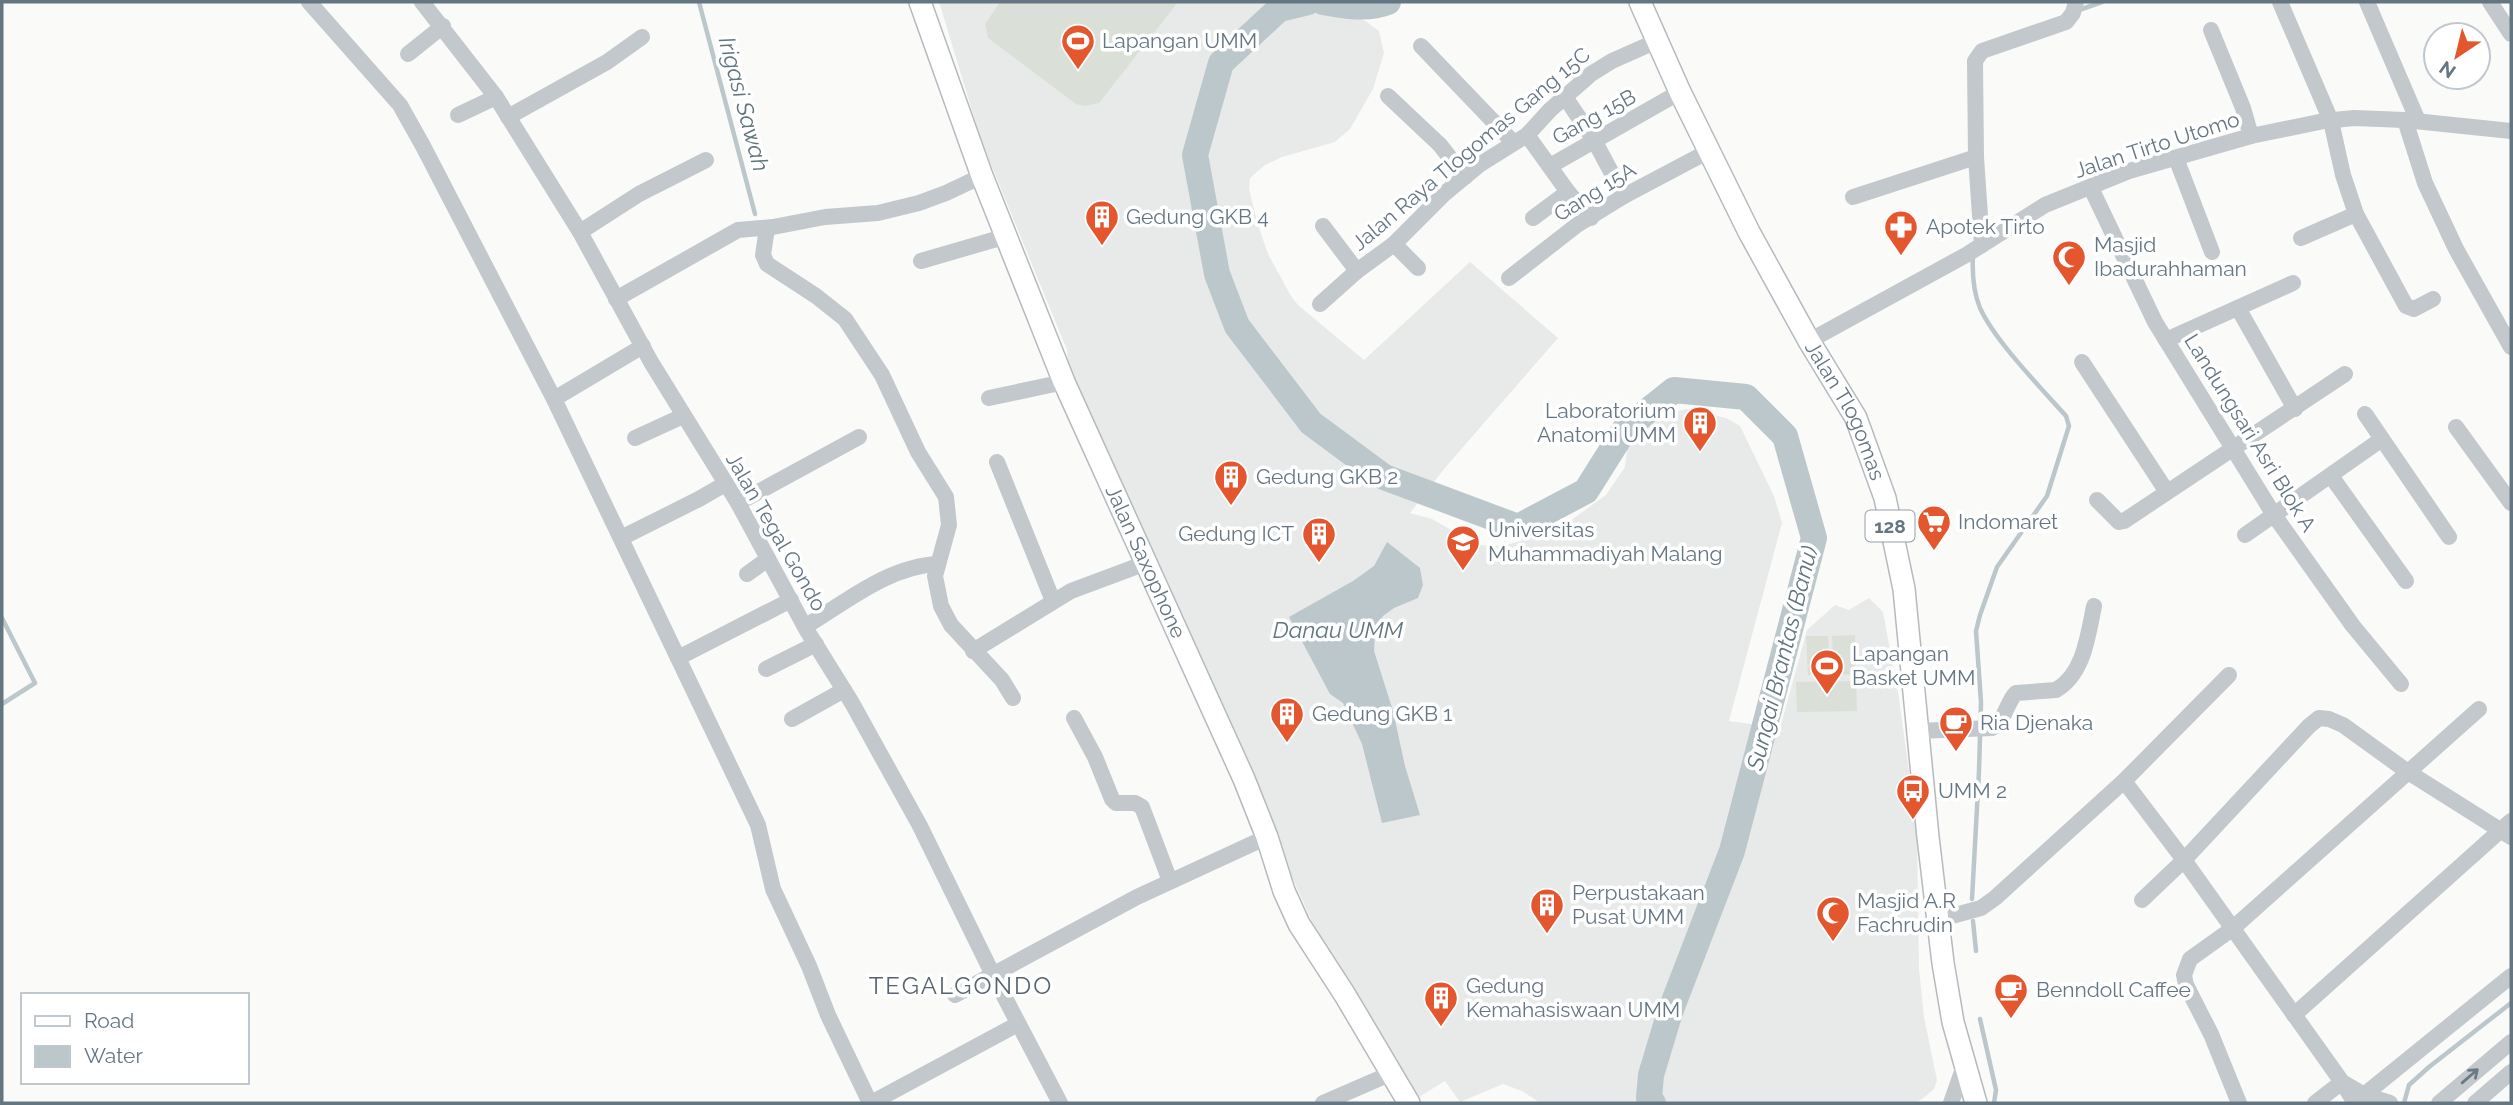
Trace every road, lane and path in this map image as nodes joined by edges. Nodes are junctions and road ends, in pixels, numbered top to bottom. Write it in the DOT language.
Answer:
graph roads {
  1 [pos="309,2"];
  2 [pos="422,2"];
  3 [pos="920,2"];
  4 [pos="1640,2"];
  5 [pos="2076,2"];
  6 [pos="2280,2"];
  7 [pos="2367,2"];
  8 [pos="2490,2"];
  9 [pos="443,26"];
  10 [pos="2211,30"];
  11 [pos="2511,34"];
  12 [pos="638,40"];
  13 [pos="1657,41"];
  14 [pos="1421,46"];
  15 [pos="408,54"];
  16 [pos="1680,92"];
  17 [pos="1388,96"];
  18 [pos="496,97"];
  19 [pos="1565,97"];
  20 [pos="458,115"];
  21 [pos="508,117"];
  22 [pos="2412,120"];
  23 [pos="2331,121"];
  24 [pos="2511,131"];
  25 [pos="2251,136"];
  26 [pos="1520,138"];
  27 [pos="1594,140"];
  28 [pos="1709,150"];
  29 [pos="1972,158"];
  30 [pos="2176,158"];
  31 [pos="701,162"];
  32 [pos="1550,166"];
  33 [pos="982,176"];
  34 [pos="1465,177"];
  35 [pos="2091,188"];
  36 [pos="1568,192"];
  37 [pos="1623,196"];
  38 [pos="1853,197"];
  39 [pos="2356,214"];
  40 [pos="1533,218"];
  41 [pos="1591,218"];
  42 [pos="1323,226"];
  43 [pos="766,228"];
  44 [pos="580,232"];
  45 [pos="1007,236"];
  46 [pos="2301,238"];
  47 [pos="1394,244"];
  48 [pos="1975,250"];
  49 [pos="2212,252"];
  50 [pos="921,261"];
  51 [pos="1418,268"];
  52 [pos="1357,271"];
  53 [pos="1509,278"];
  54 [pos="2293,283"];
  55 [pos="616,299"];
  56 [pos="2433,299"];
  57 [pos="1320,304"];
  58 [pos="2238,308"];
  59 [pos="2166,340"];
  60 [pos="1810,341"];
  61 [pos="643,346"];
  62 [pos="2511,347"];
  63 [pos="2082,362"];
  64 [pos="2345,374"];
  65 [pos="1064,382"];
  66 [pos="989,398"];
  67 [pos="554,399"];
  68 [pos="2295,409"];
  69 [pos="2365,414"];
  70 [pos="683,416"];
  71 [pos="2456,428"];
  72 [pos="859,437"];
  73 [pos="635,438"];
  74 [pos="2382,439"];
  75 [pos="2233,450"];
  76 [pos="997,462"];
  77 [pos="2331,476"];
  78 [pos="725,484"];
  79 [pos="2167,492"];
  80 [pos="2097,500"];
  81 [pos="738,503"];
  82 [pos="2511,503"];
  83 [pos="2274,515"];
  84 [pos="2245,535"];
  85 [pos="2449,537"];
  86 [pos="621,538"];
  87 [pos="768,559"];
  88 [pos="1146,563"];
  89 [pos="938,564"];
  90 [pos="747,574"];
  91 [pos="2406,581"];
  92 [pos="791,600"];
  93 [pos="1053,601"];
  94 [pos="2094,606"];
  95 [pos="806,626"];
  96 [pos="816,645"];
  97 [pos="973,651"];
  98 [pos="678,658"];
  99 [pos="766,669"];
  100 [pos="2229,675"];
  101 [pos="2401,684"];
  102 [pos="844,690"];
  103 [pos="1013,698"];
  104 [pos="2479,709"];
  105 [pos="1074,718"];
  106 [pos="792,719"];
  107 [pos="1918,731"];
  108 [pos="2408,772"];
  109 [pos="2124,781"];
  110 [pos="2508,830"];
  111 [pos="1267,837"];
  112 [pos="2184,860"];
  113 [pos="1170,881"];
  114 [pos="2142,900"];
  115 [pos="1937,920"];
  116 [pos="2232,929"];
  117 [pos="993,975"];
  118 [pos="2511,976"];
  119 [pos="955,995"];
  120 [pos="2294,1015"];
  121 [pos="1018,1024"];
  122 [pos="2508,1050"];
  123 [pos="1964,1066"];
  124 [pos="2511,1072"];
  125 [pos="1392,1073"];
  126 [pos="2342,1083"];
  127 [pos="2360,1099"];
  128 [pos="1976,1102"];
  129 [pos="2385,1102"];
  130 [pos="870,1103"];
  131 [pos="1060,1103"];
  132 [pos="1323,1103"];
  133 [pos="1409,1103"];
  134 [pos="1951,1103"];
  135 [pos="2239,1103"];
  136 [pos="2315,1103"];
  137 [pos="2439,1103"];
  138 [pos="2475,1103"];
  1 -- 67 [label="street"];
  2 -- 9 [label="street, Jalan Tegal Gondo"];
  3 -- 33 [label="main road, Jalan Saxophone"];
  4 -- 13 [label="main road, Jalan Tlogomas / 128"];
  5 -- 29 [label="street"];
  6 -- 23 [label="street"];
  7 -- 22 [label="street"];
  8 -- 11 [label="street"];
  9 -- 15 [label="street"];
  9 -- 18 [label="street, Jalan Tegal Gondo"];
  10 -- 25 [label="street"];
  12 -- 21 [label="street"];
  13 -- 16 [label="main road, Jalan Tlogomas / 128"];
  13 -- 19 [label="street, Jalan Raya Tlogomas Gang 15C"];
  14 -- 26 [label="street"];
  16 -- 27 [label="street, Gang 15B"];
  16 -- 28 [label="main road, Jalan Tlogomas / 128"];
  17 -- 34 [label="street"];
  18 -- 20 [label="street"];
  18 -- 21 [label="street, Jalan Tegal Gondo"];
  19 -- 26 [label="street, Jalan Raya Tlogomas Gang 15C"];
  19 -- 27 [label="street"];
  21 -- 44 [label="street, Jalan Tegal Gondo"];
  22 -- 23 [label="street, Jalan Tirto Utomo"];
  22 -- 24 [label="street, Jalan Tirto Utomo"];
  22 -- 62 [label="street"];
  23 -- 25 [label="street, Jalan Tirto Utomo"];
  23 -- 39 [label="street"];
  25 -- 30 [label="street, Jalan Tirto Utomo"];
  26 -- 32 [label="street"];
  26 -- 34 [label="street, Jalan Raya Tlogomas Gang 15C"];
  27 -- 32 [label="street, Gang 15B"];
  27 -- 37 [label="street"];
  28 -- 37 [label="street, Gang 15A"];
  28 -- 60 [label="main road, Jalan Tlogomas / 128"];
  29 -- 38 [label="street"];
  29 -- 48 [label="street"];
  30 -- 35 [label="street, Jalan Tirto Utomo"];
  30 -- 49 [label="street"];
  31 -- 44 [label="street"];
  32 -- 36 [label="street, Gang 15B"];
  33 -- 43 [label="street"];
  33 -- 45 [label="main road, Jalan Saxophone"];
  34 -- 47 [label="street, Jalan Raya Tlogomas Gang 15C"];
  35 -- 48 [label="street, Jalan Tirto Utomo"];
  35 -- 59 [label="street, Landungsari Asri Blok A"];
  36 -- 40 [label="street"];
  36 -- 41 [label="street, Gang 15B"];
  37 -- 41 [label="street, Gang 15A"];
  39 -- 46 [label="street"];
  39 -- 56 [label="street"];
  41 -- 53 [label="street, Gang 15A"];
  42 -- 52 [label="street"];
  43 -- 55 [label="street"];
  43 -- 89 [label="street"];
  44 -- 55 [label="street, Jalan Tegal Gondo"];
  45 -- 50 [label="street"];
  45 -- 65 [label="main road, Jalan Saxophone"];
  47 -- 51 [label="street"];
  47 -- 52 [label="street, Jalan Raya Tlogomas Gang 15C"];
  48 -- 60 [label="street, Jalan Tirto Utomo"];
  52 -- 57 [label="street, Jalan Raya Tlogomas Gang 15C"];
  54 -- 58 [label="street"];
  55 -- 61 [label="street, Jalan Tegal Gondo"];
  58 -- 59 [label="street"];
  58 -- 68 [label="street"];
  59 -- 75 [label="street, Landungsari Asri Blok A"];
  60 -- 107 [label="main road, Jalan Tlogomas / 128"];
  61 -- 67 [label="street"];
  61 -- 70 [label="street, Jalan Tegal Gondo"];
  63 -- 79 [label="street"];
  64 -- 68 [label="street"];
  65 -- 66 [label="street"];
  65 -- 88 [label="main road, Jalan Saxophone"];
  67 -- 86 [label="street"];
  68 -- 75 [label="street"];
  69 -- 74 [label="street"];
  70 -- 73 [label="street"];
  70 -- 78 [label="street, Jalan Tegal Gondo"];
  71 -- 82 [label="street"];
  72 -- 81 [label="street"];
  74 -- 77 [label="street"];
  74 -- 85 [label="street"];
  75 -- 79 [label="street"];
  75 -- 83 [label="street, Landungsari Asri Blok A"];
  76 -- 93 [label="street"];
  77 -- 83 [label="street"];
  77 -- 91 [label="street"];
  78 -- 81 [label="street, Jalan Tegal Gondo"];
  78 -- 86 [label="street"];
  79 -- 80 [label="street"];
  81 -- 87 [label="street, Jalan Tegal Gondo"];
  83 -- 84 [label="street"];
  83 -- 101 [label="street, Landungsari Asri Blok A"];
  86 -- 98 [label="street"];
  87 -- 90 [label="street"];
  87 -- 92 [label="street, Jalan Tegal Gondo"];
  88 -- 93 [label="street"];
  88 -- 111 [label="main road, Jalan Saxophone"];
  89 -- 95 [label="street"];
  89 -- 97 [label="street"];
  92 -- 95 [label="street, Jalan Tegal Gondo"];
  92 -- 98 [label="street"];
  93 -- 97 [label="street"];
  94 -- 107 [label="street"];
  95 -- 96 [label="street, Jalan Tegal Gondo"];
  96 -- 99 [label="street"];
  96 -- 102 [label="street, Jalan Tegal Gondo"];
  97 -- 103 [label="street"];
  98 -- 130 [label="street"];
  100 -- 109 [label="street"];
  102 -- 106 [label="street"];
  102 -- 117 [label="street, Jalan Tegal Gondo"];
  104 -- 108 [label="street"];
  105 -- 113 [label="street"];
  107 -- 115 [label="main road, Jalan Tlogomas / 128"];
  108 -- 110 [label="street"];
  108 -- 112 [label="street"];
  108 -- 116 [label="street"];
  109 -- 112 [label="street"];
  109 -- 115 [label="street"];
  110 -- 120 [label="street"];
  111 -- 113 [label="street"];
  111 -- 125 [label="main road, Jalan Saxophone"];
  112 -- 114 [label="street"];
  112 -- 116 [label="street"];
  113 -- 117 [label="street"];
  115 -- 123 [label="main road, Jalan Tlogomas / 128"];
  116 -- 120 [label="street"];
  116 -- 135 [label="street"];
  117 -- 119 [label="street"];
  117 -- 121 [label="street, Jalan Tegal Gondo"];
  118 -- 127 [label="street"];
  120 -- 126 [label="street"];
  121 -- 130 [label="street"];
  121 -- 131 [label="street, Jalan Tegal Gondo"];
  137 -- 122 [label="street, one-way"];
  123 -- 128 [label="main road, Jalan Tlogomas / 128"];
  123 -- 134 [label="street"];
  124 -- 138 [label="street"];
  125 -- 132 [label="street"];
  125 -- 133 [label="main road, Jalan Saxophone"];
  126 -- 127 [label="street"];
  126 -- 136 [label="street"];
  127 -- 129 [label="street"];
}
